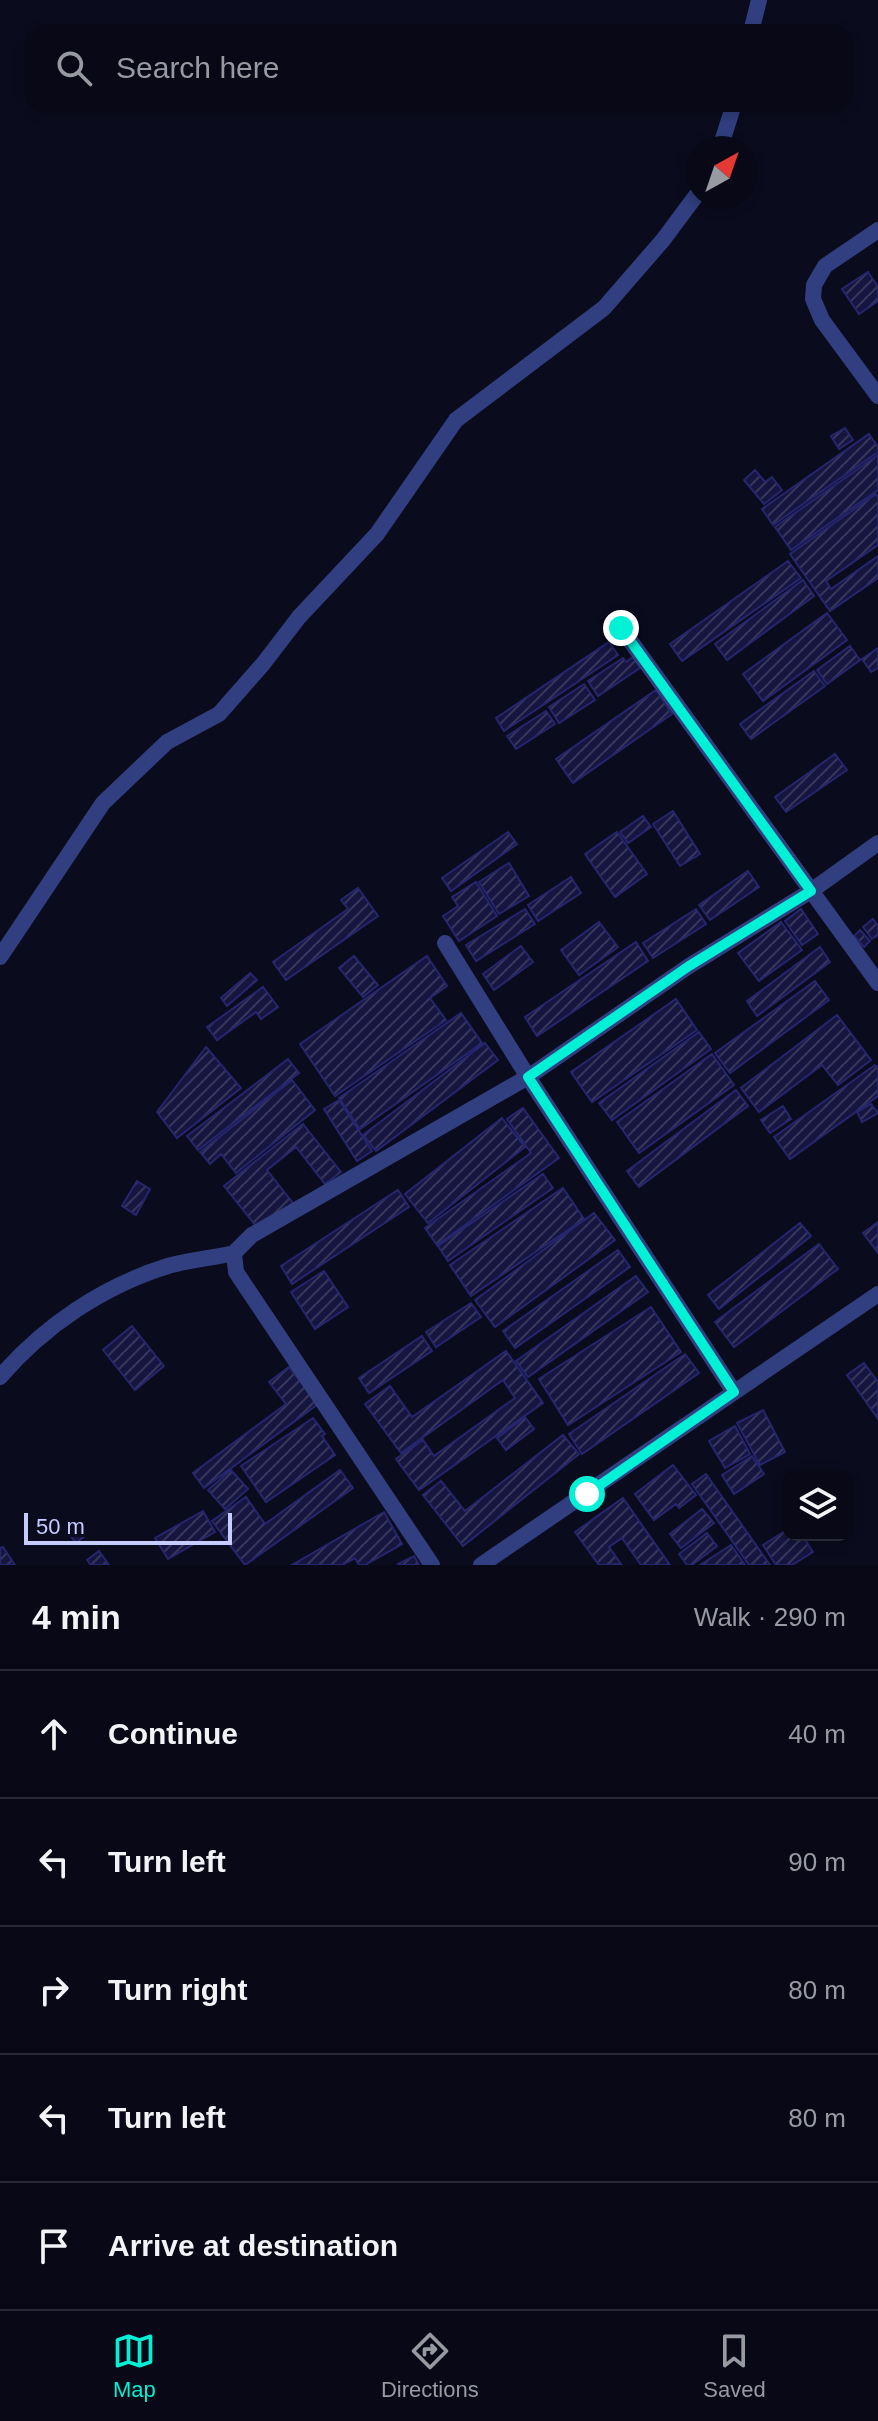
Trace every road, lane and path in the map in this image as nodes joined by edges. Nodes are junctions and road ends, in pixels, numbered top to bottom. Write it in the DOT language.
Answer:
graph roads {
  1 [pos="759,0"];
  2 [pos="753,24"];
  3 [pos="731,112"];
  4 [pos="724,136"];
  5 [pos="687,208"];
  6 [pos="878,230"];
  7 [pos="878,396"];
  8 [pos="621,628"];
  9 [pos="878,843"];
  10 [pos="811,891"];
  11 [pos="445,943"];
  12 [pos="0,957"];
  13 [pos="878,983"];
  14 [pos="528,1077"];
  15 [pos="234,1253"];
  16 [pos="878,1294"];
  17 [pos="0,1377"];
  18 [pos="734,1392"];
  19 [pos="432,1565"];
  20 [pos="481,1565"];
  1 -- 2 [label="street"];
  3 -- 4 [label="street"];
  5 -- 12 [label="street"];
  6 -- 7 [label="street"];
  8 -- 10 [label="street"];
  9 -- 10 [label="street"];
  10 -- 13 [label="street"];
  10 -- 14 [label="street"];
  11 -- 14 [label="street"];
  14 -- 15 [label="street"];
  14 -- 18 [label="street"];
  15 -- 17 [label="street"];
  15 -- 19 [label="street"];
  16 -- 18 [label="street"];
  18 -- 20 [label="street"];
}
